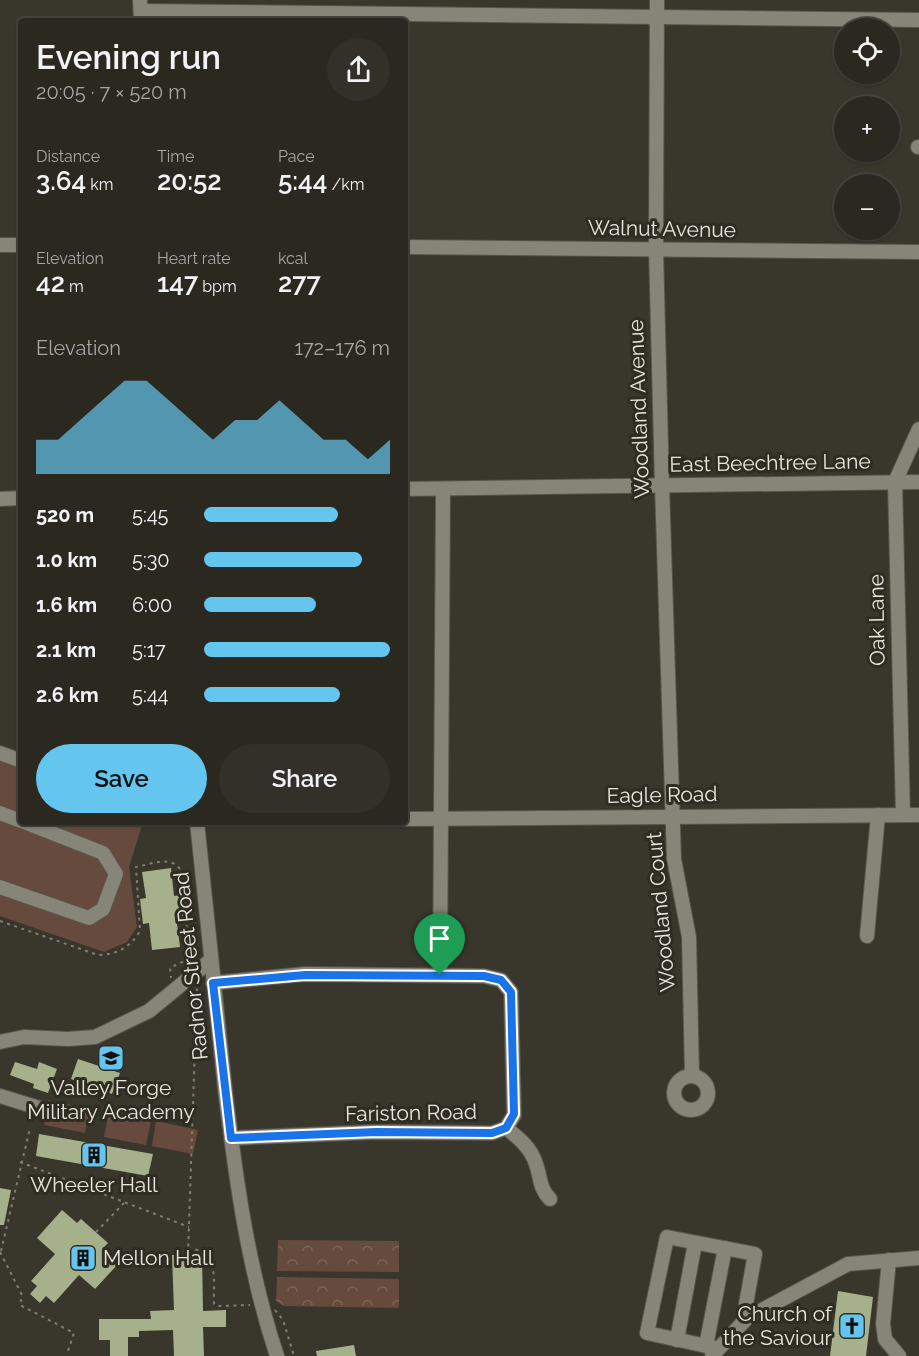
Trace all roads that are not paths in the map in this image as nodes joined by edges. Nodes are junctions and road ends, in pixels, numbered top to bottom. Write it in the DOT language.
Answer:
graph roads {
  1 [pos="657,0"];
  2 [pos="141,11"];
  3 [pos="657,16"];
  4 [pos="919,20"];
  5 [pos="0,245"];
  6 [pos="18,245"];
  7 [pos="408,247"];
  8 [pos="656,250"];
  9 [pos="919,252"];
  10 [pos="919,429"];
  11 [pos="895,482"];
  12 [pos="919,482"];
  13 [pos="662,485"];
  14 [pos="408,489"];
  15 [pos="443,489"];
  16 [pos="18,498"];
  17 [pos="0,499"];
  18 [pos="0,753"];
  19 [pos="18,760"];
  20 [pos="0,813"];
  21 [pos="878,815"];
  22 [pos="903,815"];
  23 [pos="919,815"];
  24 [pos="673,816"];
  25 [pos="18,819"];
  26 [pos="408,819"];
  27 [pos="441,819"];
  28 [pos="34,825"];
  29 [pos="198,825"];
  30 [pos="0,887"];
  31 [pos="867,936"];
  32 [pos="211,960"];
  33 [pos="440,975"];
  34 [pos="213,983"];
  35 [pos="0,1042"];
  36 [pos="692,1076"];
  37 [pos="0,1096"];
  38 [pos="42,1109"];
  39 [pos="506,1128"];
  40 [pos="231,1138"];
  41 [pos="550,1199"];
  42 [pos="695,1243"];
  43 [pos="725,1248"];
  44 [pos="919,1258"];
  45 [pos="889,1260"];
  46 [pos="751,1315"];
  47 [pos="678,1340"];
  48 [pos="711,1350"];
  49 [pos="277,1356"];
  50 [pos="899,1356"];
  1 -- 3 [label="street, Woodland Avenue"];
  2 -- 3 [label="street"];
  3 -- 4 [label="street"];
  3 -- 8 [label="street, Woodland Avenue"];
  5 -- 6 [label="street"];
  7 -- 8 [label="street, Walnut Avenue"];
  8 -- 9 [label="street, Walnut Avenue"];
  8 -- 13 [label="street, Woodland Avenue"];
  10 -- 11 [label="street, Oak Lane"];
  11 -- 12 [label="street, East Beechtree Lane"];
  11 -- 13 [label="street, East Beechtree Lane"];
  11 -- 22 [label="street, Oak Lane"];
  13 -- 15 [label="street, East Beechtree Lane"];
  13 -- 24 [label="street, Woodland Avenue"];
  14 -- 15 [label="street, East Beechtree Lane"];
  15 -- 27 [label="street"];
  16 -- 17 [label="street"];
  18 -- 19 [label="street"];
  20 -- 25 [label="street"];
  21 -- 22 [label="street, Eagle Road"];
  21 -- 24 [label="street, Eagle Road"];
  21 -- 31 [label="street"];
  22 -- 23 [label="street, Eagle Road"];
  24 -- 27 [label="street, Eagle Road"];
  24 -- 36 [label="street, Woodland Court"];
  26 -- 27 [label="street, Eagle Road"];
  27 -- 33 [label="street"];
  28 -- 30 [label="street"];
  29 -- 32 [label="street, Radnor Street Road"];
  32 -- 34 [label="street, Radnor Street Road"];
  32 -- 35 [label="street"];
  33 -- 34 [label="street, Fariston Road"];
  33 -- 39 [label="street, Fariston Road"];
  34 -- 40 [label="street, Radnor Street Road"];
  37 -- 38 [label="street"];
  39 -- 40 [label="street, Fariston Road"];
  39 -- 41 [label="street"];
  40 -- 49 [label="street, Radnor Street Road"];
  42 -- 43 [label="street"];
  42 -- 47 [label="street"];
  42 -- 47 [label="street"];
  43 -- 46 [label="street"];
  43 -- 48 [label="street"];
  44 -- 45 [label="street"];
  45 -- 46 [label="street"];
  45 -- 50 [label="street"];
  46 -- 48 [label="street"];
  47 -- 48 [label="street"];
}
